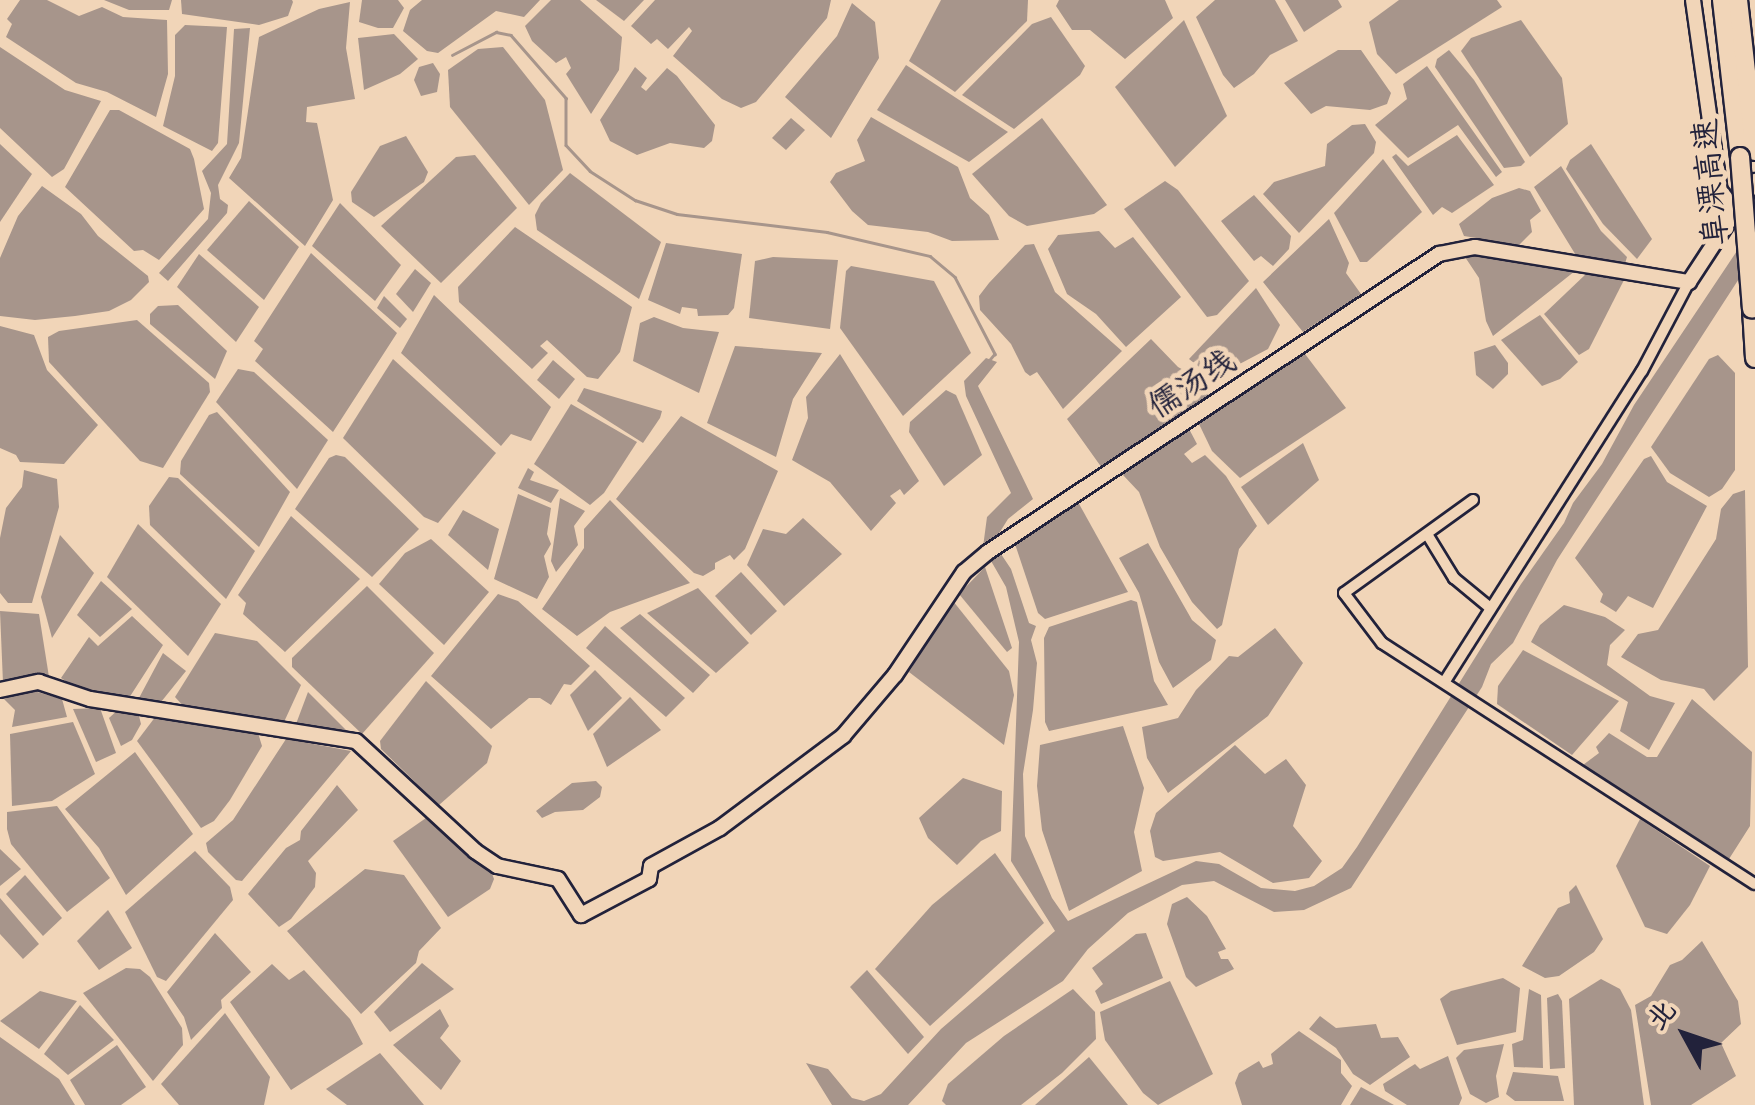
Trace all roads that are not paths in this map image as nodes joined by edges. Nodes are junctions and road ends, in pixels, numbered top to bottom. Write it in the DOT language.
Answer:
graph roads {
  1 [pos="1692,0"];
  2 [pos="1722,0"];
  3 [pos="1738,0"];
  4 [pos="1754,136"];
  5 [pos="1747,154"];
  6 [pos="1755,181"];
  7 [pos="1736,210"];
  8 [pos="1689,282"];
  9 [pos="1755,358"];
  10 [pos="1474,500"];
  11 [pos="1428,534"];
  12 [pos="1490,607"];
  13 [pos="1445,681"];
  14 [pos="0,690"];
  15 [pos="1755,884"];
  1 -- 7 [label="street"];
  2 -- 5 [label="highway, 阜溧高速"];
  3 -- 4 [label="highway, 阜溧高速"];
  4 -- 5 [label="highway, 阜溧高速"];
  5 -- 9 [label="highway, 阜溧高速, bridge"];
  6 -- 7 [label="street"];
  7 -- 8 [label="street"];
  8 -- 12 [label="street"];
  8 -- 14 [label="street, 儒汤线"];
  10 -- 11 [label="street"];
  11 -- 12 [label="street"];
  11 -- 13 [label="street"];
  12 -- 13 [label="street"];
  13 -- 15 [label="street"];
}
